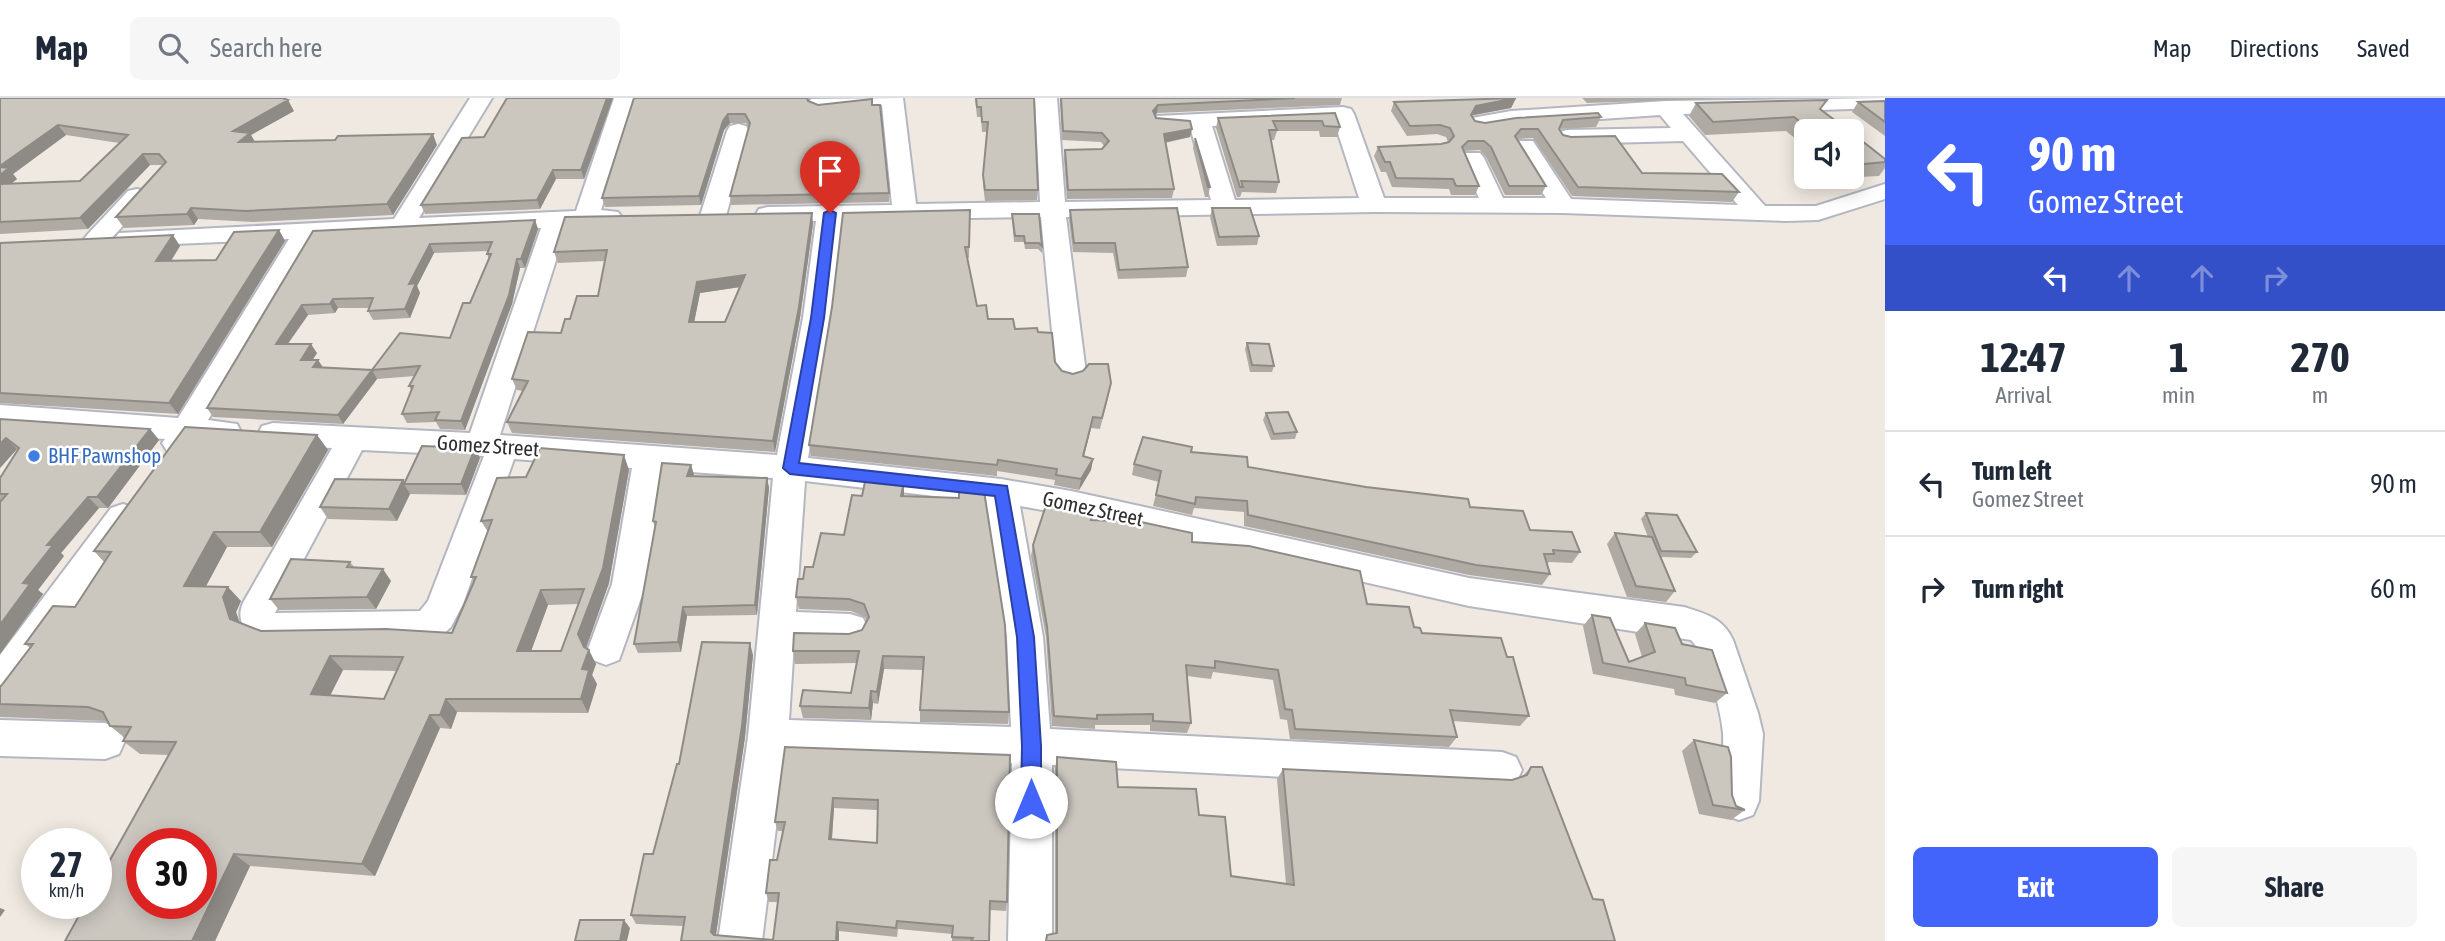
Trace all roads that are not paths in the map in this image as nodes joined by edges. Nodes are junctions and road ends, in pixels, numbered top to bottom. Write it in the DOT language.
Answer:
graph roads {
  1 [pos="481,98"];
  2 [pos="625,98"];
  3 [pos="882,98"];
  4 [pos="892,98"];
  5 [pos="1046,98"];
  6 [pos="1885,101"];
  7 [pos="1661,103"];
  8 [pos="819,104"];
  9 [pos="1244,108"];
  10 [pos="1199,120"];
  11 [pos="1165,121"];
  12 [pos="1480,123"];
  13 [pos="738,131"];
  14 [pos="1687,134"];
  15 [pos="1381,147"];
  16 [pos="1355,148"];
  17 [pos="1472,158"];
  18 [pos="149,183"];
  19 [pos="1885,191"];
  20 [pos="1374,205"];
  21 [pos="1494,205"];
  22 [pos="1563,206"];
  23 [pos="1225,207"];
  24 [pos="1053,210"];
  25 [pos="905,212"];
  26 [pos="830,213"];
  27 [pos="1758,213"];
  28 [pos="688,216"];
  29 [pos="713,216"];
  30 [pos="586,217"];
  31 [pos="637,217"];
  32 [pos="556,218"];
  33 [pos="403,224"];
  34 [pos="309,229"];
  35 [pos="97,239"];
  36 [pos="70,241"];
  37 [pos="1071,373"];
  38 [pos="0,416"];
  39 [pos="188,429"];
  40 [pos="353,438"];
  41 [pos="492,446"];
  42 [pos="649,458"];
  43 [pos="163,463"];
  44 [pos="790,468"];
  45 [pos="1002,491"];
  46 [pos="139,496"];
  47 [pos="777,627"];
  48 [pos="850,629"];
  49 [pos="607,649"];
  50 [pos="0,684"];
  51 [pos="768,737"];
  52 [pos="0,738"];
  53 [pos="105,741"];
  54 [pos="1032,746"];
  55 [pos="1502,770"];
  56 [pos="1739,801"];
  57 [pos="740,941"];
  58 [pos="1030,941"];
  1 -- 33 [label="street"];
  2 -- 30 [label="street"];
  3 -- 8 [label="street"];
  4 -- 25 [label="street"];
  5 -- 24 [label="street"];
  6 -- 7 [label="street"];
  7 -- 12 [label="street"];
  7 -- 14 [label="street"];
  9 -- 10 [label="street"];
  9 -- 16 [label="street"];
  10 -- 11 [label="street"];
  10 -- 23 [label="street"];
  13 -- 29 [label="street"];
  14 -- 22 [label="street"];
  14 -- 27 [label="street"];
  15 -- 16 [label="street"];
  16 -- 20 [label="street"];
  17 -- 21 [label="street"];
  18 -- 35 [label="street"];
  19 -- 27 [label="street"];
  20 -- 21 [label="street"];
  20 -- 23 [label="street"];
  21 -- 22 [label="street"];
  22 -- 27 [label="street"];
  23 -- 24 [label="street"];
  24 -- 25 [label="street"];
  24 -- 37 [label="street"];
  25 -- 26 [label="street"];
  26 -- 29 [label="street"];
  26 -- 44 [label="street"];
  28 -- 29 [label="street"];
  30 -- 31 [label="street"];
  30 -- 32 [label="street"];
  32 -- 33 [label="street"];
  32 -- 41 [label="street"];
  33 -- 34 [label="street"];
  34 -- 35 [label="street"];
  34 -- 39 [label="street"];
  35 -- 36 [label="street"];
  38 -- 39 [label="street, Gomez Street"];
  39 -- 40 [label="street, Gomez Street"];
  39 -- 43 [label="street"];
  40 -- 41 [label="street, Gomez Street"];
  40 -- 41 [label="street"];
  41 -- 42 [label="street, Gomez Street"];
  42 -- 44 [label="street, Gomez Street"];
  42 -- 49 [label="street"];
  44 -- 45 [label="street, Gomez Street"];
  44 -- 47 [label="street"];
  45 -- 54 [label="street"];
  45 -- 56 [label="street, Gomez Street"];
  46 -- 50 [label="street"];
  47 -- 48 [label="street"];
  47 -- 51 [label="street"];
  51 -- 54 [label="street"];
  51 -- 57 [label="street"];
  52 -- 53 [label="street"];
  54 -- 55 [label="street"];
  54 -- 58 [label="street"];
}
